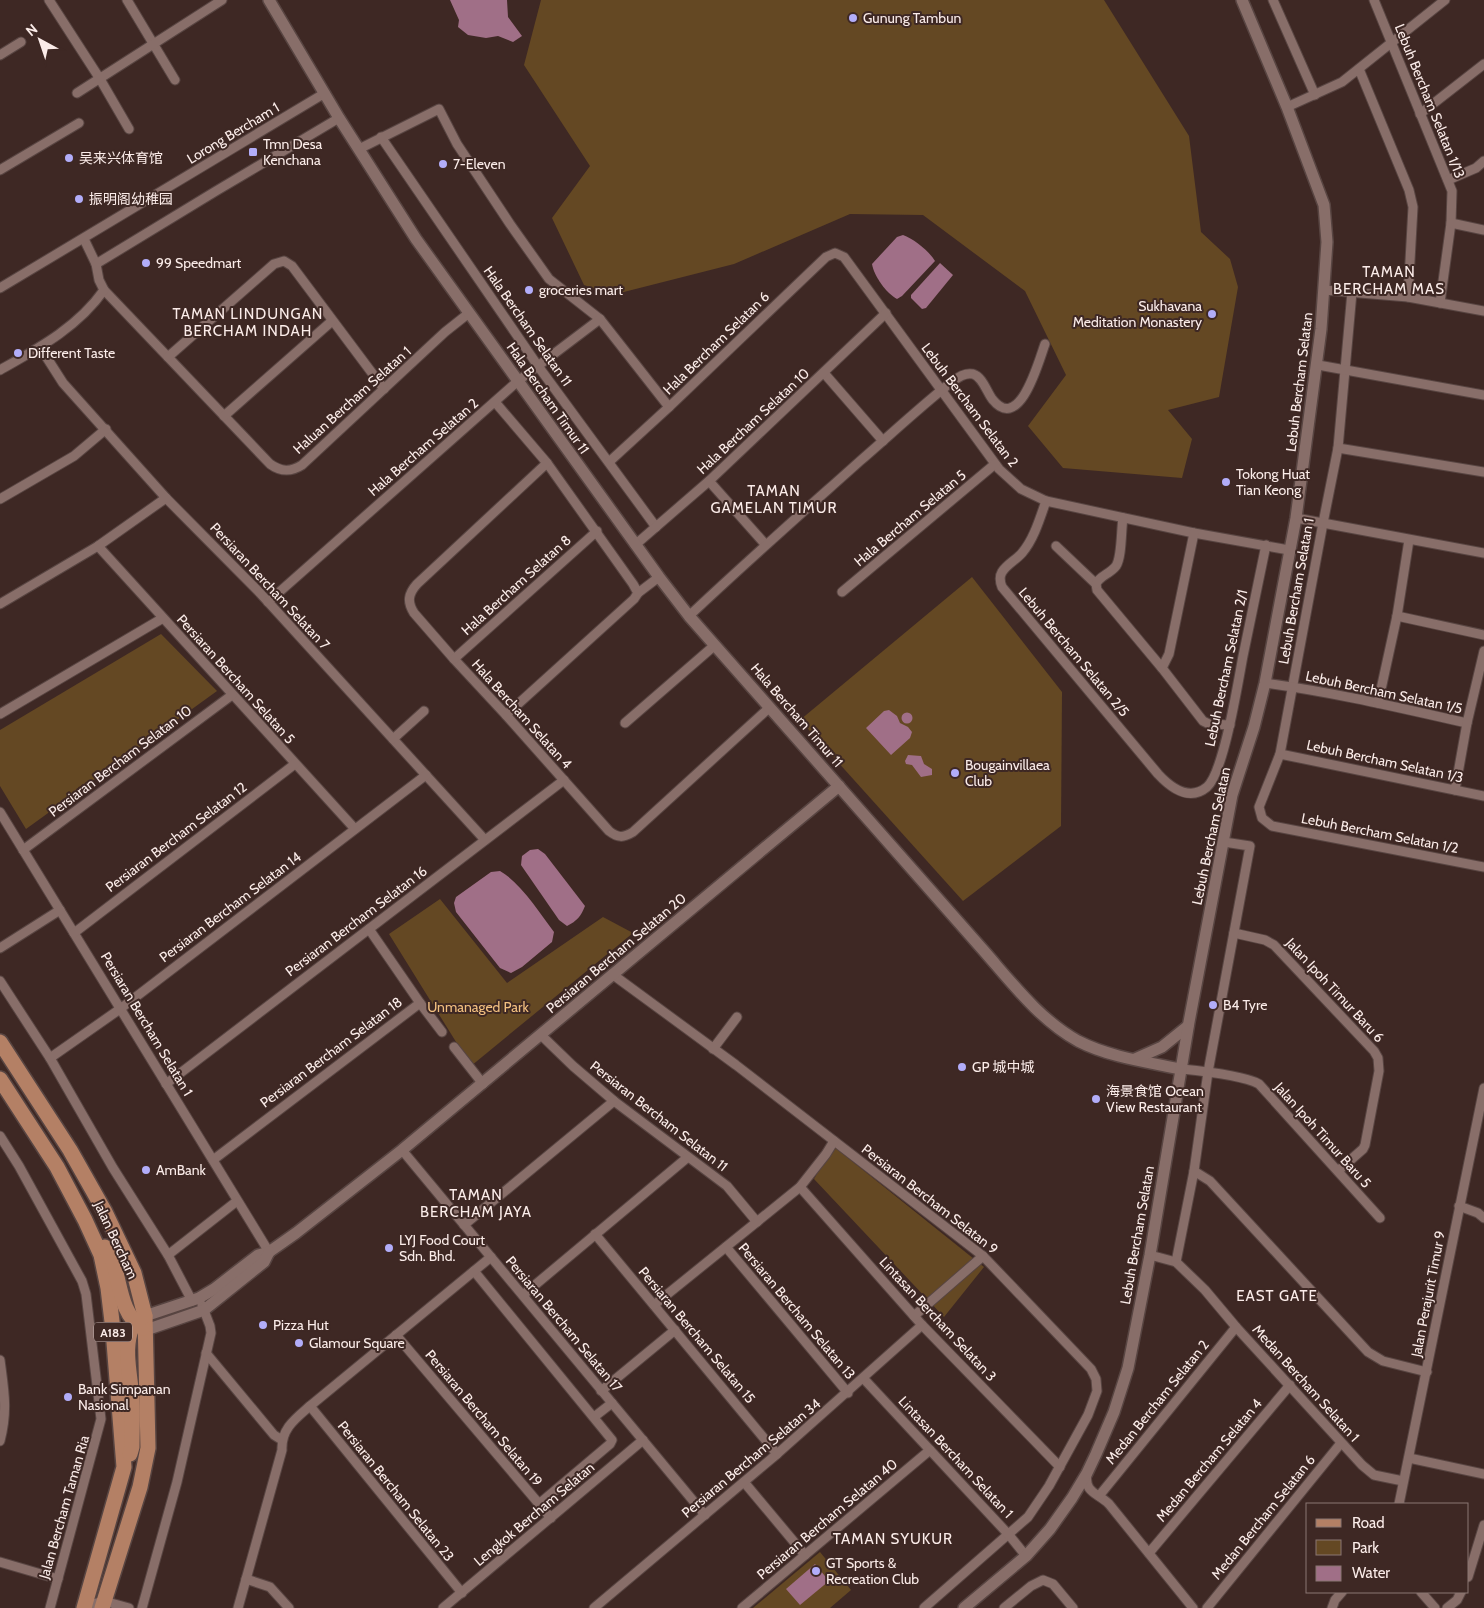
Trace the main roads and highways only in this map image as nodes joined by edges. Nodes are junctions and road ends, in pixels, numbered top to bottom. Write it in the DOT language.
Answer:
graph roads {
  1 [pos="0,1042"];
  2 [pos="0,1057"];
  3 [pos="22,1077"];
  4 [pos="2,1084"];
  5 [pos="85,1220"];
  6 [pos="142,1323"];
  7 [pos="124,1467"];
  8 [pos="103,1604"];
  9 [pos="84,1608"];
  1 -- 3 [label="main road, Jalan Bercham / A183"];
  2 -- 3 [label="main road"];
  3 -- 6 [label="main road, Jalan Bercham / A183"];
  4 -- 5 [label="main road, Jalan Bercham / A183"];
  5 -- 6 [label="main road"];
  5 -- 7 [label="main road, Jalan Bercham / A183"];
  6 -- 7 [label="main road"];
  6 -- 8 [label="main road, Jalan Bercham / A183"];
  7 -- 9 [label="main road, Jalan Bercham / A183"];
}
